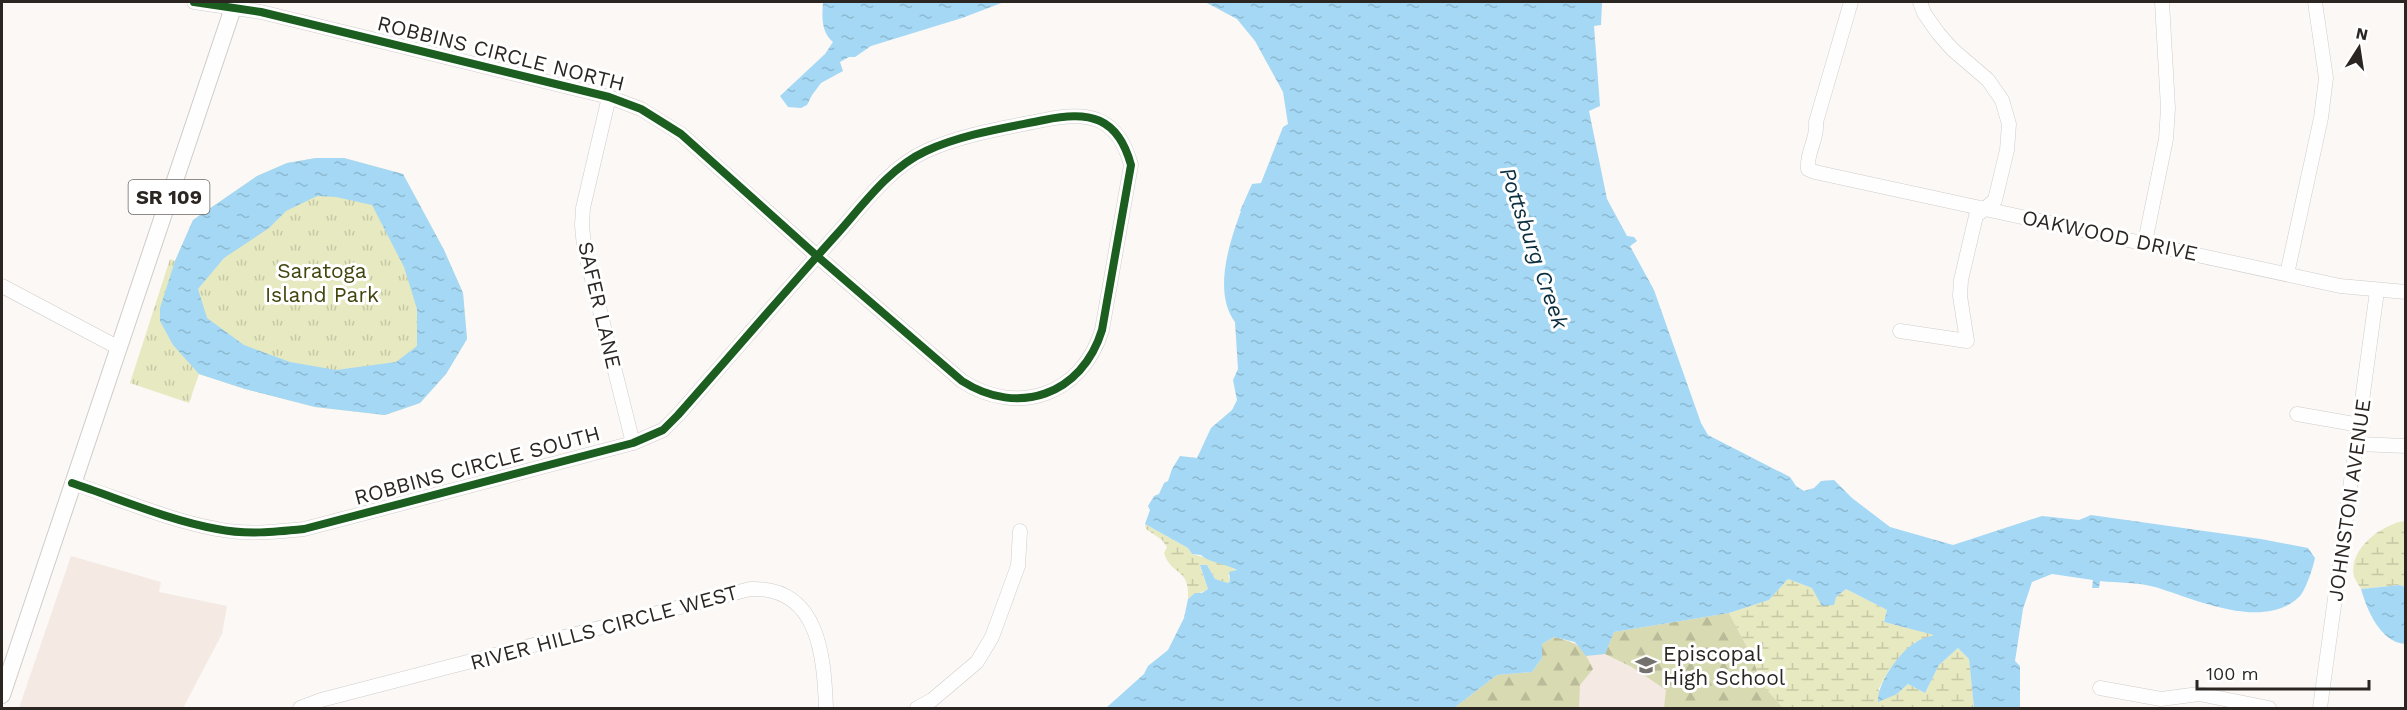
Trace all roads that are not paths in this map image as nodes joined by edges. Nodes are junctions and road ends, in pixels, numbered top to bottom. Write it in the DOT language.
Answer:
graph roads {
  1 [pos="194,2"];
  2 [pos="1851,2"];
  3 [pos="1920,2"];
  4 [pos="2162,2"];
  5 [pos="2315,2"];
  6 [pos="234,5"];
  7 [pos="609,96"];
  8 [pos="1984,208"];
  9 [pos="2145,242"];
  10 [pos="817,256"];
  11 [pos="2287,274"];
  12 [pos="2,286"];
  13 [pos="2377,291"];
  14 [pos="2406,292"];
  15 [pos="1900,331"];
  16 [pos="119,348"];
  17 [pos="1035,397"];
  18 [pos="2297,414"];
  19 [pos="2360,425"];
  20 [pos="633,443"];
  21 [pos="2358,444"];
  22 [pos="2406,446"];
  23 [pos="72,483"];
  24 [pos="1020,531"];
  25 [pos="2100,688"];
  26 [pos="2,695"];
  27 [pos="300,708"];
  28 [pos="826,708"];
  29 [pos="917,708"];
  30 [pos="2269,708"];
  31 [pos="2320,708"];
  1 -- 6 [label="street, ROBBINS CIRCLE NORTH"];
  2 -- 8 [label="street, OAKWOOD DRIVE"];
  3 -- 8 [label="street"];
  4 -- 9 [label="street"];
  5 -- 11 [label="street"];
  6 -- 7 [label="street, ROBBINS CIRCLE NORTH"];
  6 -- 16 [label="main road, SR 109"];
  7 -- 10 [label="street, ROBBINS CIRCLE NORTH"];
  7 -- 20 [label="street, SAFER LANE"];
  8 -- 9 [label="street, OAKWOOD DRIVE"];
  8 -- 15 [label="street"];
  9 -- 11 [label="street, OAKWOOD DRIVE"];
  10 -- 17 [label="street, ROBBINS CIRCLE NORTH"];
  10 -- 17 [label="street, ROBBINS CIRCLE SOUTH"];
  10 -- 20 [label="street, ROBBINS CIRCLE SOUTH"];
  11 -- 13 [label="street, OAKWOOD DRIVE"];
  12 -- 16 [label="street"];
  13 -- 14 [label="street, OAKWOOD DRIVE"];
  13 -- 19 [label="street, JOHNSTON AVENUE"];
  16 -- 23 [label="main road, SR 109"];
  18 -- 19 [label="street"];
  19 -- 21 [label="street, JOHNSTON AVENUE"];
  20 -- 23 [label="street, ROBBINS CIRCLE SOUTH"];
  21 -- 22 [label="street"];
  21 -- 31 [label="street, JOHNSTON AVENUE"];
  23 -- 26 [label="main road, SR 109"];
  24 -- 29 [label="street"];
  25 -- 30 [label="street"];
  27 -- 28 [label="street, RIVER HILLS CIRCLE WEST"];
}
